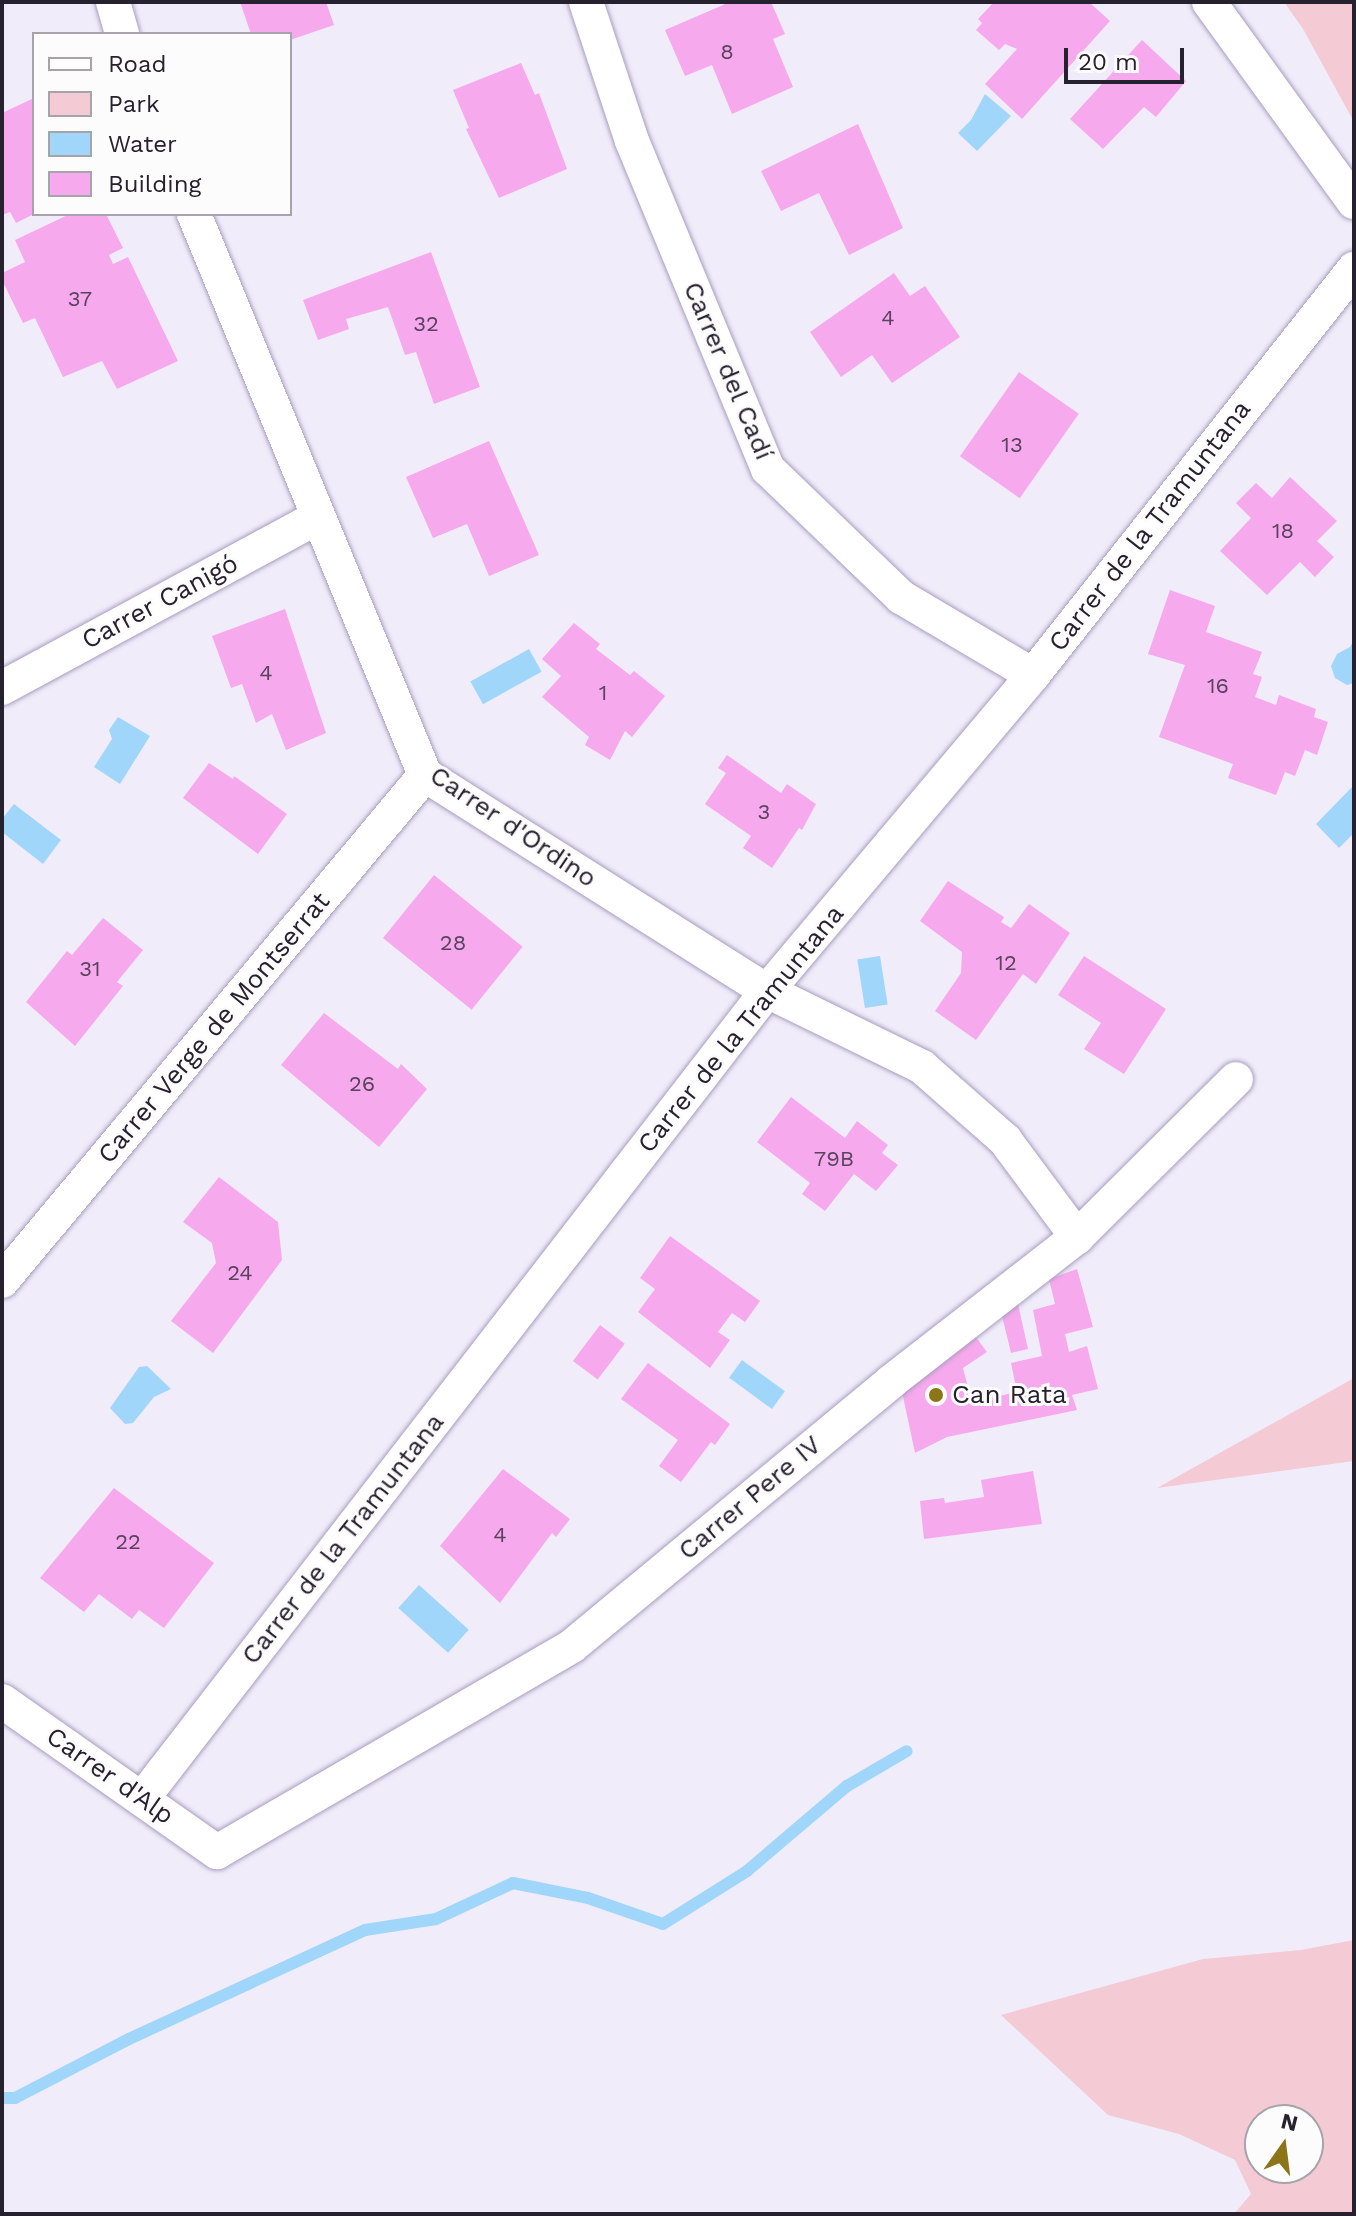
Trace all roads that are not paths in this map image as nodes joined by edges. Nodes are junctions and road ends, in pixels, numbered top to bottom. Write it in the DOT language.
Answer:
graph roads {
  1 [pos="113,2"];
  2 [pos="586,2"];
  3 [pos="1209,2"];
  4 [pos="121,32"];
  5 [pos="1354,202"];
  6 [pos="195,216"];
  7 [pos="1354,269"];
  8 [pos="318,517"];
  9 [pos="1033,675"];
  10 [pos="2,688"];
  11 [pos="425,775"];
  12 [pos="767,991"];
  13 [pos="1236,1079"];
  14 [pos="1077,1237"];
  15 [pos="2,1281"];
  16 [pos="2,1701"];
  17 [pos="142,1799"];
  18 [pos="217,1852"];
  1 -- 4 [label="street"];
  2 -- 9 [label="street, Carrer del Cadí"];
  3 -- 5 [label="street"];
  6 -- 8 [label="street, Carrer d'Ordino"];
  7 -- 9 [label="street, Carrer de la Tramuntana"];
  8 -- 10 [label="street, Carrer Canigó"];
  8 -- 11 [label="street, Carrer d'Ordino"];
  9 -- 12 [label="street, Carrer de la Tramuntana"];
  11 -- 12 [label="street, Carrer d'Ordino"];
  11 -- 15 [label="street, Carrer Verge de Montserrat"];
  12 -- 14 [label="street, Carrer d'Ordino"];
  12 -- 17 [label="street, Carrer de la Tramuntana"];
  13 -- 14 [label="street, Carrer Pere IV"];
  14 -- 18 [label="street, Carrer Pere IV"];
  16 -- 17 [label="street, Carrer d'Alp"];
  17 -- 18 [label="street, Carrer d'Alp"];
}
